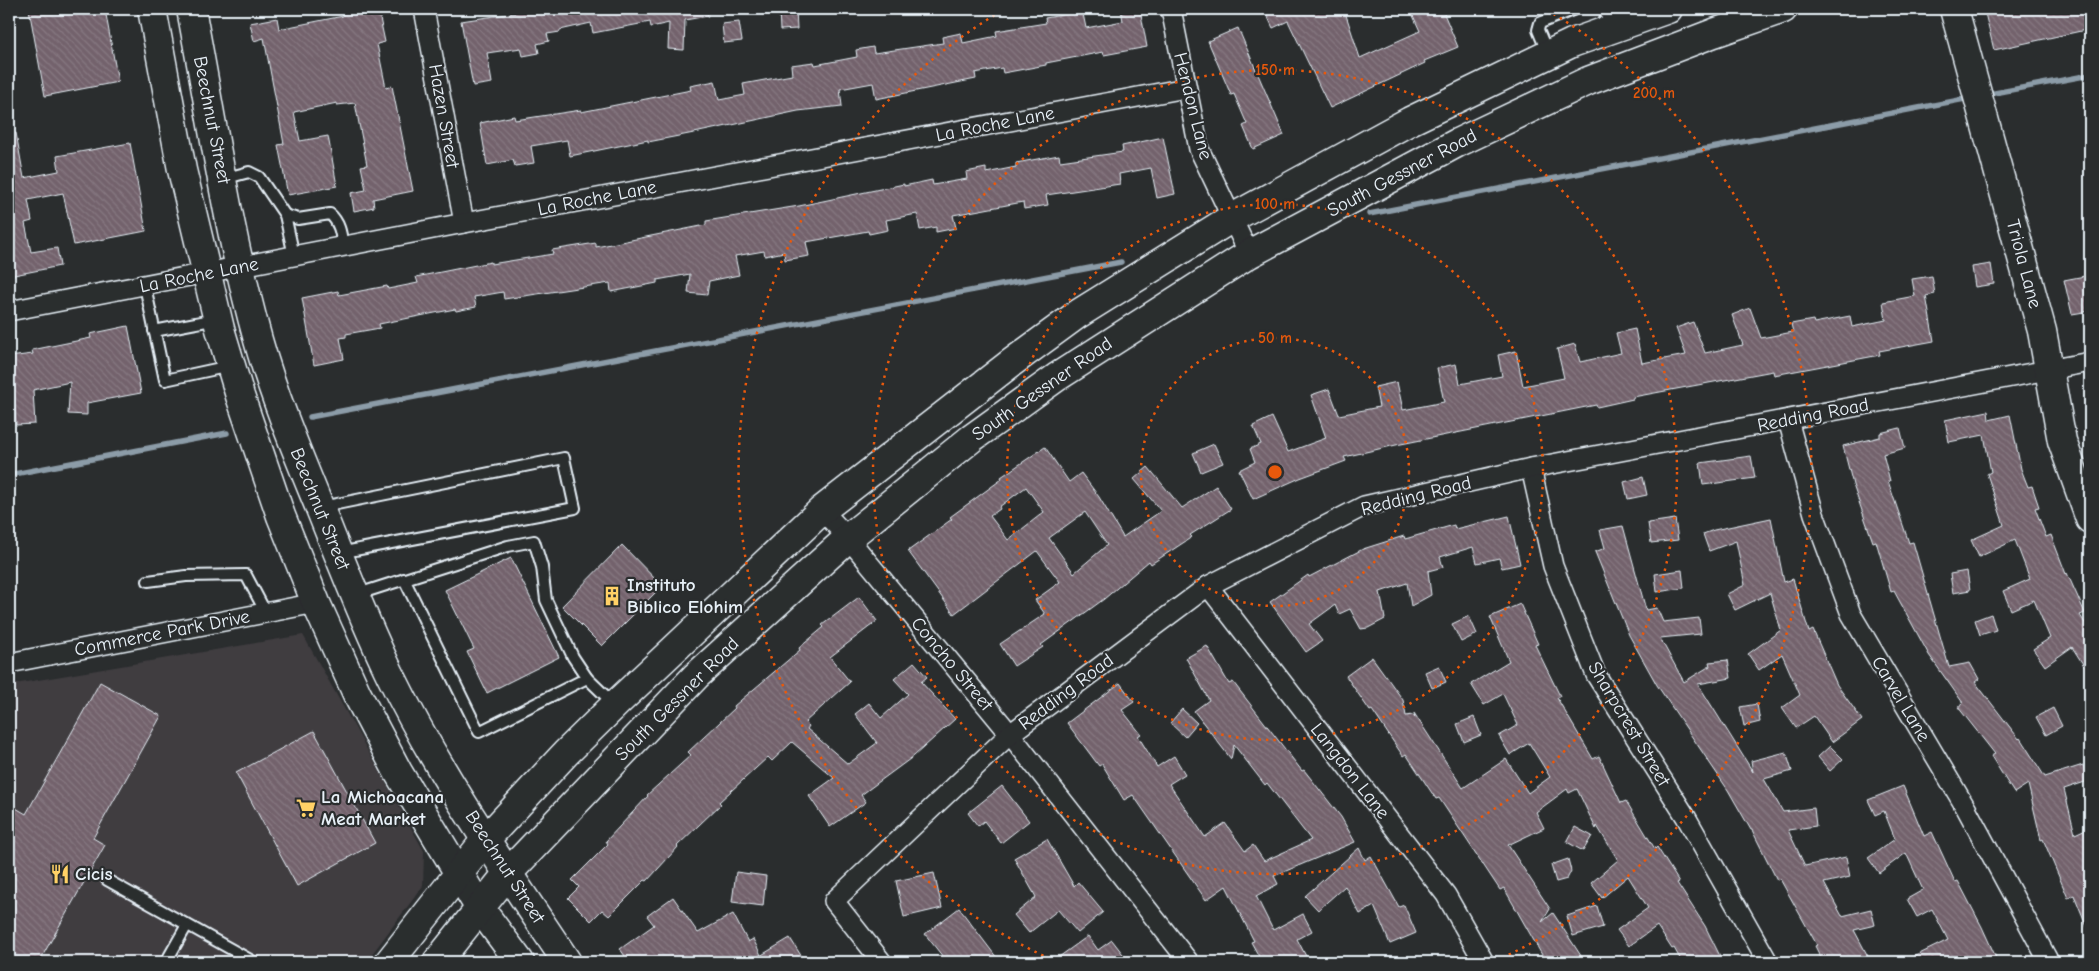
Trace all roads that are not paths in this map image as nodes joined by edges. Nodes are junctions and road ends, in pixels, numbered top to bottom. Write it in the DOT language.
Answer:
graph roads {
  1 [pos="152,9"];
  2 [pos="191,9"];
  3 [pos="424,9"];
  4 [pos="1171,9"];
  5 [pos="1576,9"];
  6 [pos="1668,9"];
  7 [pos="1783,9"];
  8 [pos="1954,9"];
  9 [pos="1608,19"];
  10 [pos="1572,43"];
  11 [pos="1548,55"];
  12 [pos="1588,81"];
  13 [pos="1186,88"];
  14 [pos="223,179"];
  15 [pos="285,215"];
  16 [pos="1232,218"];
  17 [pos="464,223"];
  18 [pos="343,247"];
  19 [pos="1249,254"];
  20 [pos="294,256"];
  21 [pos="240,267"];
  22 [pos="206,274"];
  23 [pos="145,286"];
  24 [pos="9,311"];
  25 [pos="218,319"];
  26 [pos="154,331"];
  27 [pos="2090,362"];
  28 [pos="231,366"];
  29 [pos="2051,370"];
  30 [pos="1788,420"];
  31 [pos="1531,468"];
  32 [pos="320,508"];
  33 [pos="822,510"];
  34 [pos="2090,519"];
  35 [pos="848,538"];
  36 [pos="338,553"];
  37 [pos="404,579"];
  38 [pos="148,581"];
  39 [pos="1208,586"];
  40 [pos="354,595"];
  41 [pos="316,604"];
  42 [pos="266,613"];
  43 [pos="9,663"];
  44 [pos="587,678"];
  45 [pos="616,705"];
  46 [pos="1010,734"];
  47 [pos="486,839"];
  48 [pos="458,873"];
  49 [pos="508,873"];
  50 [pos="107,880"];
  51 [pos="479,907"];
  52 [pos="187,925"];
  53 [pos="166,962"];
  54 [pos="254,962"];
  55 [pos="389,962"];
  56 [pos="437,962"];
  57 [pos="520,962"];
  58 [pos="567,962"];
  59 [pos="882,962"];
  60 [pos="1189,962"];
  61 [pos="1484,962"];
  62 [pos="1768,962"];
  63 [pos="2049,962"];
  1 -- 22 [label="main road, Beechnut Street"];
  2 -- 14 [label="main road, Beechnut Street"];
  3 -- 17 [label="street, Hazen Street"];
  4 -- 13 [label="street, Hendon Lane"];
  5 -- 11 [label="lane"];
  6 -- 9 [label="main road, South Gessner Road"];
  7 -- 12 [label="main road, South Gessner Road"];
  8 -- 29 [label="main road, Triola Lane"];
  9 -- 10 [label="main road, South Gessner Road"];
  10 -- 11 [label="main road, South Gessner Road"];
  10 -- 12 [label="main road"];
  11 -- 16 [label="main road, South Gessner Road"];
  12 -- 19 [label="main road, South Gessner Road"];
  13 -- 16 [label="street, Hendon Lane"];
  13 -- 17 [label="street, La Roche Lane"];
  14 -- 15 [label="lane"];
  14 -- 21 [label="main road, Beechnut Street"];
  15 -- 18 [label="lane"];
  15 -- 20 [label="lane"];
  16 -- 19 [label="street, Hendon Lane"];
  16 -- 33 [label="main road, South Gessner Road"];
  17 -- 18 [label="street, La Roche Lane"];
  18 -- 20 [label="street, La Roche Lane"];
  19 -- 35 [label="main road, South Gessner Road"];
  20 -- 21 [label="street, La Roche Lane"];
  21 -- 22 [label="street, La Roche Lane"];
  21 -- 32 [label="main road, Beechnut Street"];
  22 -- 23 [label="street, La Roche Lane"];
  22 -- 25 [label="main road, Beechnut Street"];
  23 -- 24 [label="street, La Roche Lane"];
  23 -- 26 [label="lane"];
  25 -- 26 [label="lane"];
  25 -- 28 [label="main road, Beechnut Street"];
  26 -- 28 [label="lane"];
  27 -- 29 [label="street, Redding Road"];
  28 -- 41 [label="main road, Beechnut Street"];
  29 -- 30 [label="street, Redding Road"];
  29 -- 34 [label="main road, Triola Lane"];
  30 -- 31 [label="street, Redding Road"];
  30 -- 63 [label="street, Carvel Lane"];
  31 -- 39 [label="street, Redding Road"];
  31 -- 62 [label="street, Sharpcrest Street"];
  32 -- 36 [label="main road, Beechnut Street"];
  32 -- 36 [label="lane"];
  33 -- 35 [label="street, Concho Street"];
  33 -- 45 [label="main road, South Gessner Road"];
  35 -- 46 [label="street, Concho Street"];
  35 -- 49 [label="main road, South Gessner Road"];
  36 -- 40 [label="main road, Beechnut Street"];
  37 -- 40 [label="lane"];
  37 -- 44 [label="lane"];
  37 -- 44 [label="lane"];
  38 -- 42 [label="lane"];
  39 -- 46 [label="street, Redding Road"];
  39 -- 61 [label="street, Langdon Lane"];
  40 -- 47 [label="main road, Beechnut Street"];
  41 -- 42 [label="street, Commerce Park Drive"];
  41 -- 48 [label="main road, Beechnut Street"];
  42 -- 43 [label="street, Commerce Park Drive"];
  44 -- 45 [label="lane"];
  45 -- 47 [label="main road, South Gessner Road"];
  46 -- 59 [label="street, Redding Road"];
  46 -- 60 [label="street, Concho Street"];
  47 -- 48 [label="main road, South Gessner Road"];
  47 -- 49 [label="main road, Beechnut Street"];
  48 -- 51 [label="main road, Beechnut Street"];
  48 -- 55 [label="main road, South Gessner Road"];
  49 -- 51 [label="main road, South Gessner Road"];
  49 -- 58 [label="main road, Beechnut Street"];
  50 -- 52 [label="lane"];
  51 -- 56 [label="main road, South Gessner Road"];
  51 -- 57 [label="main road, Beechnut Street"];
  52 -- 53 [label="lane"];
  52 -- 54 [label="lane"];
}
